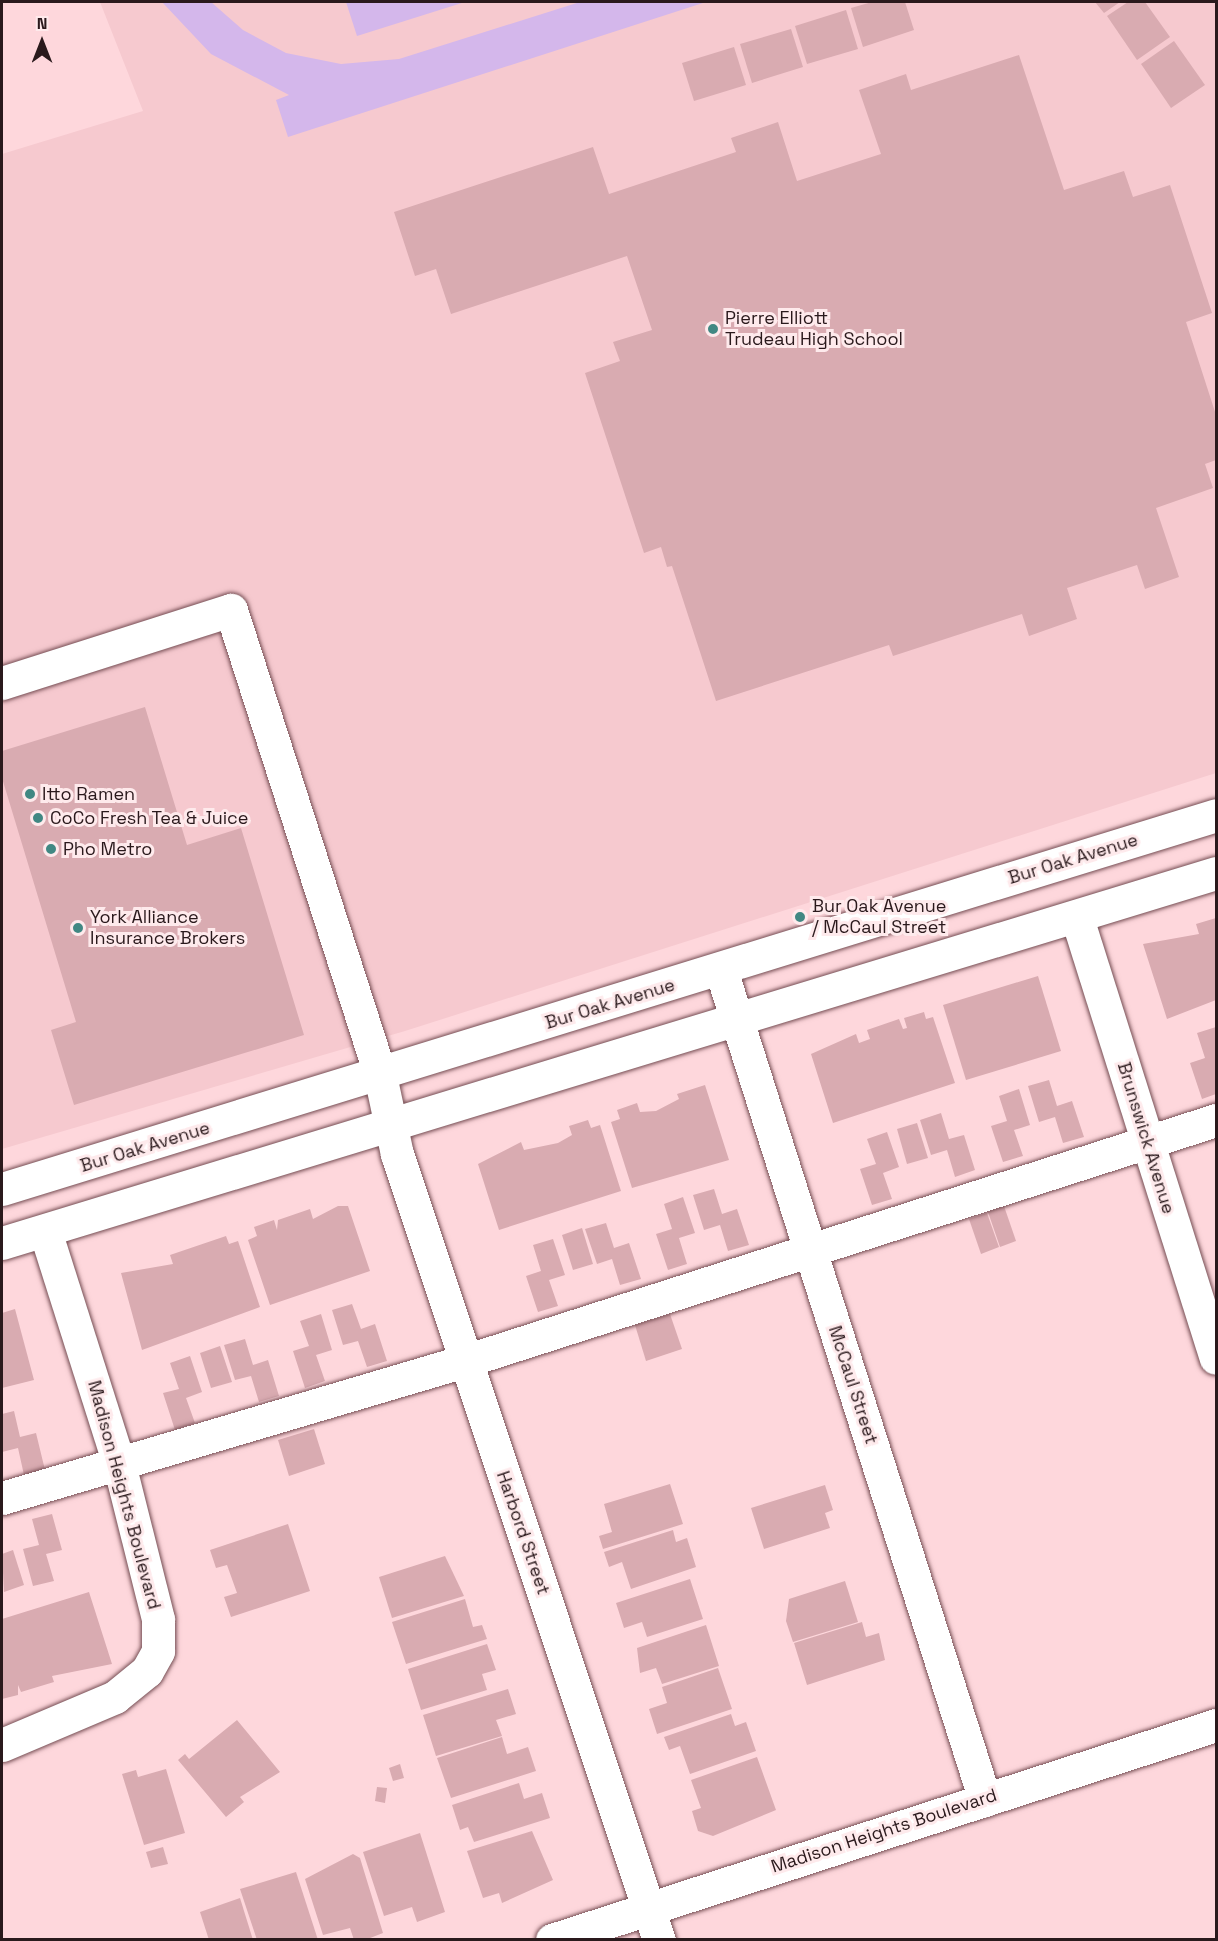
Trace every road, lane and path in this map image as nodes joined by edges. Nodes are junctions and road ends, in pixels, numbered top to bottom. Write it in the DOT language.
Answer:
graph roads {
  1 [pos="2,683"];
  2 [pos="1216,815"];
  3 [pos="1216,873"];
  4 [pos="1077,918"];
  5 [pos="722,970"];
  6 [pos="736,1022"];
  7 [pos="380,1075"];
  8 [pos="1216,1120"];
  9 [pos="391,1126"];
  10 [pos="1146,1142"];
  11 [pos="2,1189"];
  12 [pos="45,1231"];
  13 [pos="2,1243"];
  14 [pos="811,1251"];
  15 [pos="1216,1358"];
  16 [pos="465,1360"];
  17 [pos="119,1464"];
  18 [pos="2,1498"];
  19 [pos="1216,1725"];
  20 [pos="2,1745"];
  21 [pos="985,1800"];
  22 [pos="649,1909"];
  23 [pos="552,1940"];
  24 [pos="659,1940"];
  1 -- 7 [label="street, Harbord Street"];
  2 -- 5 [label="street, Bur Oak Avenue"];
  3 -- 4 [label="street"];
  4 -- 6 [label="street"];
  4 -- 10 [label="street, Brunswick Avenue"];
  5 -- 6 [label="street, McCaul Street"];
  5 -- 7 [label="street, Bur Oak Avenue"];
  6 -- 9 [label="street"];
  6 -- 14 [label="street, McCaul Street"];
  7 -- 9 [label="street, Harbord Street"];
  7 -- 11 [label="street, Bur Oak Avenue"];
  8 -- 10 [label="street"];
  9 -- 12 [label="street"];
  9 -- 16 [label="street, Harbord Street"];
  10 -- 14 [label="street"];
  10 -- 15 [label="street, Brunswick Avenue"];
  12 -- 13 [label="street"];
  12 -- 17 [label="street, Madison Heights Boulevard"];
  14 -- 16 [label="street"];
  14 -- 21 [label="street, McCaul Street"];
  16 -- 17 [label="street"];
  16 -- 22 [label="street, Harbord Street"];
  17 -- 18 [label="street"];
  17 -- 20 [label="street, Madison Heights Boulevard"];
  19 -- 21 [label="street, Madison Heights Boulevard"];
  21 -- 22 [label="street, Madison Heights Boulevard"];
  22 -- 23 [label="street, Madison Heights Boulevard"];
  22 -- 24 [label="street, Harbord Street"];
}
